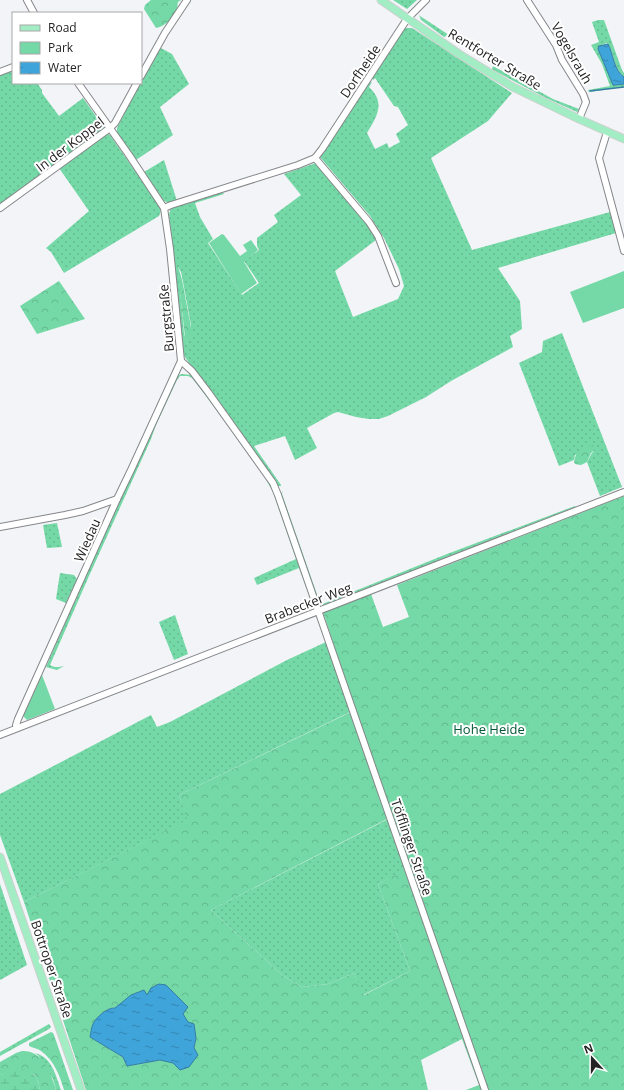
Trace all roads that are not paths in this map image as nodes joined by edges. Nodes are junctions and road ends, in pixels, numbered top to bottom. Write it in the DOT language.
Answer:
graph roads {
  1 [pos="27,0"];
  2 [pos="187,0"];
  3 [pos="381,0"];
  4 [pos="426,0"];
  5 [pos="527,0"];
  6 [pos="33,12"];
  7 [pos="407,18"];
  8 [pos="12,67"];
  9 [pos="0,72"];
  10 [pos="142,74"];
  11 [pos="79,84"];
  12 [pos="136,84"];
  13 [pos="579,119"];
  14 [pos="110,128"];
  15 [pos="607,132"];
  16 [pos="624,139"];
  17 [pos="315,158"];
  18 [pos="0,208"];
  19 [pos="164,208"];
  20 [pos="624,251"];
  21 [pos="396,283"];
  22 [pos="181,361"];
  23 [pos="624,492"];
  24 [pos="117,498"];
  25 [pos="0,528"];
  26 [pos="318,610"];
  27 [pos="17,728"];
  28 [pos="0,735"];
  29 [pos="0,857"];
  30 [pos="80,1090"];
  31 [pos="485,1090"];
  1 -- 6 [label="street"];
  2 -- 10 [label="street"];
  3 -- 7 [label="main road, Rentforter Straße"];
  4 -- 7 [label="street, Dorfheide"];
  5 -- 13 [label="street, Vogelsrauh"];
  7 -- 13 [label="main road, Rentforter Straße"];
  7 -- 17 [label="street, Dorfheide"];
  8 -- 9 [label="street"];
  11 -- 14 [label="street, Burgstraße"];
  12 -- 14 [label="street, In der Koppel"];
  13 -- 15 [label="main road, Rentforter Straße"];
  14 -- 18 [label="street, In der Koppel"];
  14 -- 19 [label="street, Burgstraße"];
  15 -- 16 [label="main road, Rentforter Straße"];
  15 -- 20 [label="street"];
  17 -- 19 [label="street"];
  17 -- 21 [label="street"];
  19 -- 22 [label="street, Burgstraße"];
  22 -- 24 [label="street, Wiedau"];
  22 -- 26 [label="street, Burgstraße"];
  23 -- 26 [label="street, Brabecker Weg"];
  24 -- 25 [label="street"];
  24 -- 27 [label="street, Wiedau"];
  26 -- 27 [label="street, Brabecker Weg"];
  26 -- 31 [label="street, Töfflinger Straße"];
  27 -- 28 [label="street, Brabecker Weg"];
  29 -- 30 [label="main road, Bottroper Straße"];
}
